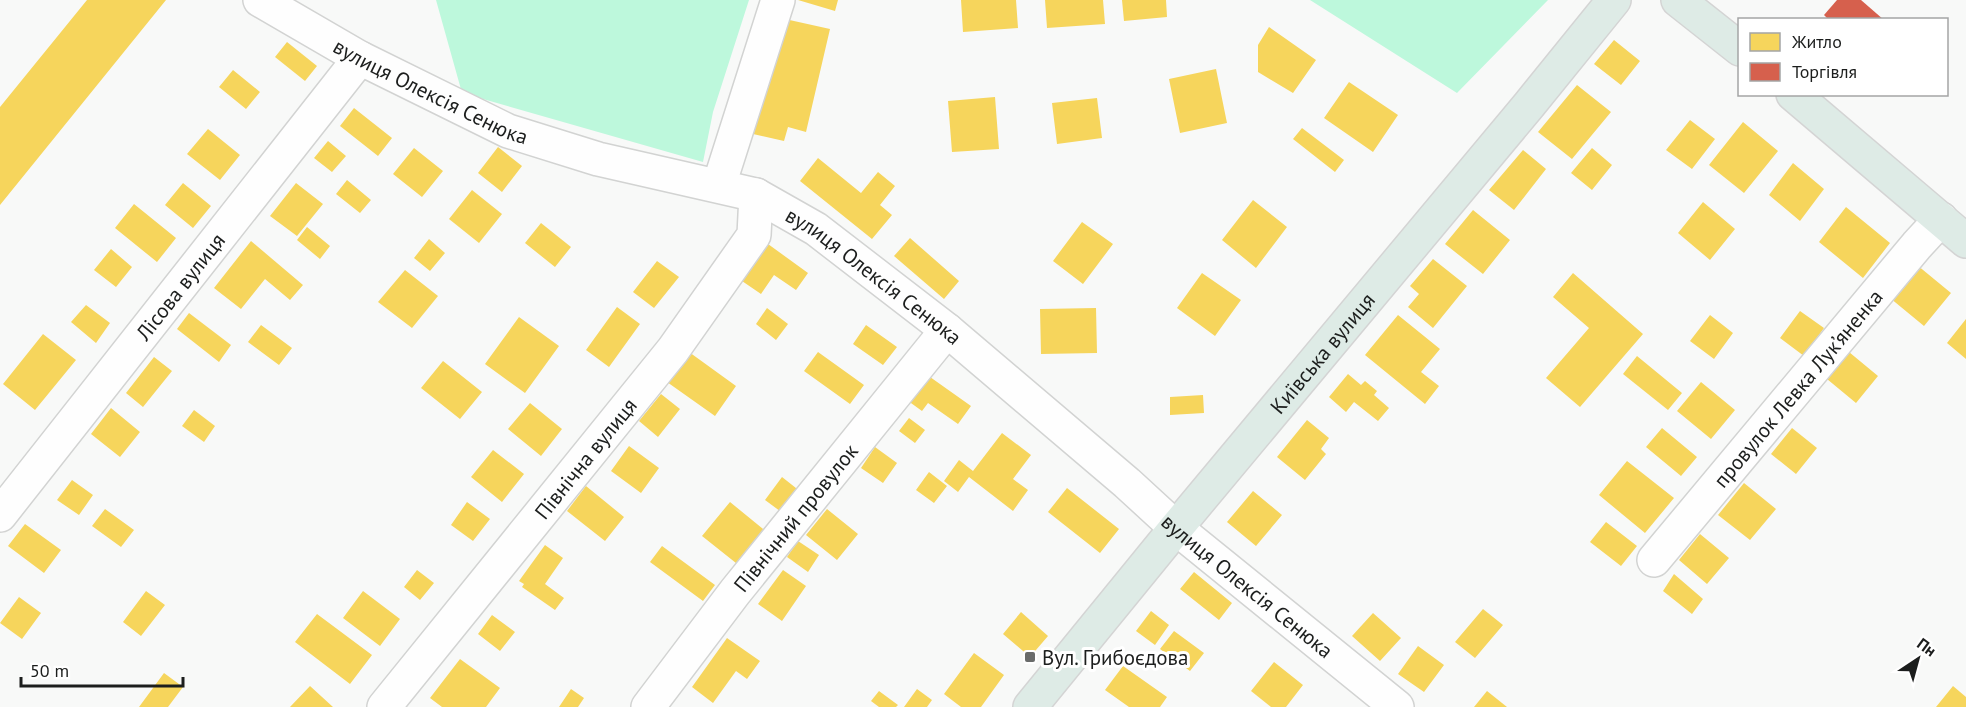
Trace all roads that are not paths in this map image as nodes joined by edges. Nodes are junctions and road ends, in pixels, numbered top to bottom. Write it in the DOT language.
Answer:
graph roads {
  1 [pos="260,0"];
  2 [pos="777,0"];
  3 [pos="1614,0"];
  4 [pos="1678,0"];
  5 [pos="1738,47"];
  6 [pos="360,58"];
  7 [pos="1795,96"];
  8 [pos="719,185"];
  9 [pos="756,195"];
  10 [pos="1941,219"];
  11 [pos="1966,240"];
  12 [pos="947,330"];
  13 [pos="0,515"];
  14 [pos="1176,528"];
  15 [pos="1654,560"];
  16 [pos="384,707"];
  17 [pos="648,707"];
  18 [pos="1030,707"];
  19 [pos="1397,707"];
  1 -- 6 [label="street, вулиця Олексія Сенюка"];
  2 -- 8 [label="street"];
  3 -- 14 [label="main road, Київська вулиця"];
  4 -- 5 [label="main road"];
  6 -- 8 [label="street, вулиця Олексія Сенюка"];
  6 -- 13 [label="street, Лісова вулиця"];
  7 -- 10 [label="main road"];
  8 -- 9 [label="street, вулиця Олексія Сенюка"];
  9 -- 12 [label="street, вулиця Олексія Сенюка"];
  9 -- 16 [label="street, Північна вулиця"];
  10 -- 11 [label="main road"];
  10 -- 15 [label="street, провулок Левка Лук’яненка"];
  12 -- 14 [label="street, вулиця Олексія Сенюка"];
  12 -- 17 [label="street, Північний провулок"];
  14 -- 18 [label="main road, Київська вулиця"];
  14 -- 19 [label="street, вулиця Олексія Сенюка"];
}
